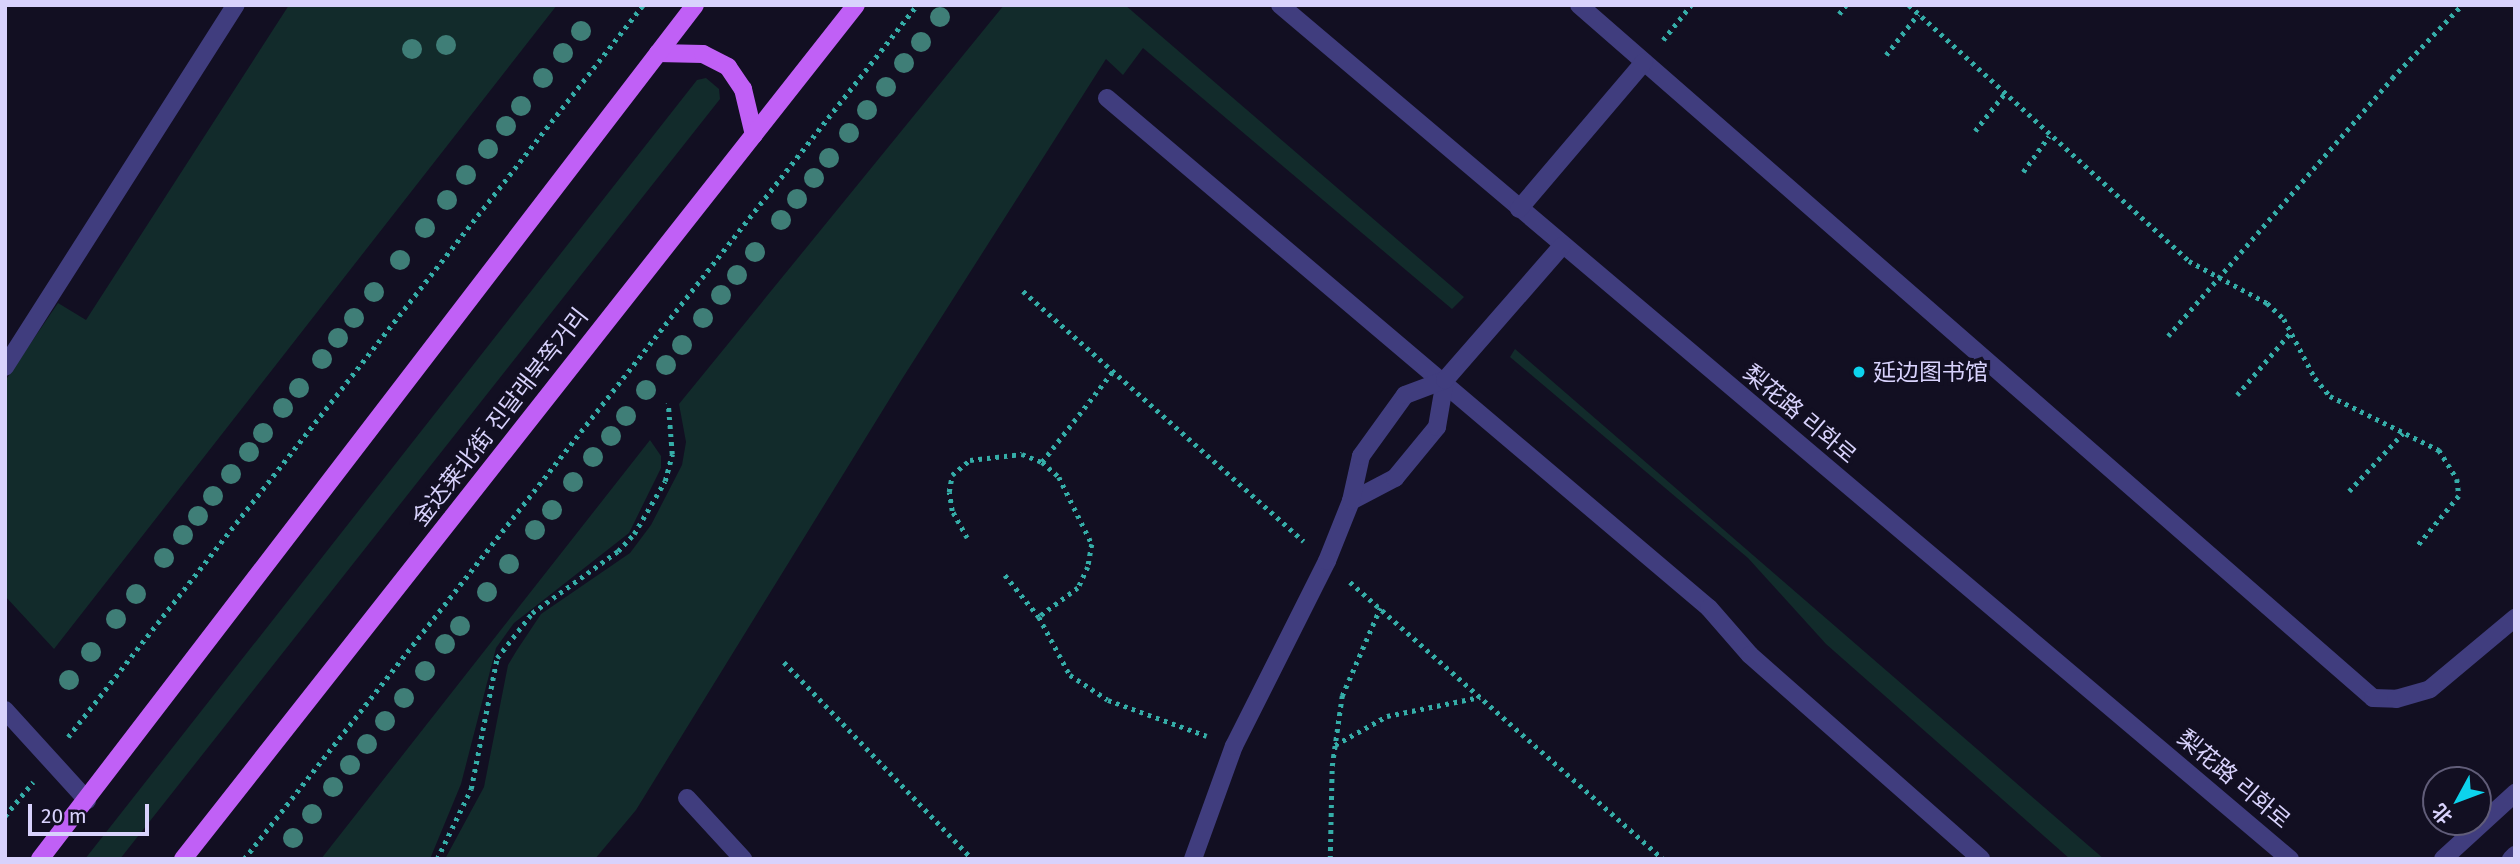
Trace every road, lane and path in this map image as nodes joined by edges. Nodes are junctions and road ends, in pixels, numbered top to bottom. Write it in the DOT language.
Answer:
graph roads {
  1 [pos="236,5"];
  2 [pos="643,5"];
  3 [pos="695,5"];
  4 [pos="856,5"];
  5 [pos="917,5"];
  6 [pos="1280,5"];
  7 [pos="1579,5"];
  8 [pos="1691,5"];
  9 [pos="1846,5"];
  10 [pos="1909,5"];
  11 [pos="2462,5"];
  12 [pos="1839,14"];
  13 [pos="1918,15"];
  14 [pos="658,53"];
  15 [pos="1886,55"];
  16 [pos="1644,62"];
  17 [pos="2004,94"];
  18 [pos="1107,98"];
  19 [pos="1975,131"];
  20 [pos="754,135"];
  21 [pos="2049,136"];
  22 [pos="2023,172"];
  23 [pos="1519,209"];
  24 [pos="1562,246"];
  25 [pos="2219,277"];
  26 [pos="2291,332"];
  27 [pos="2168,336"];
  28 [pos="5,366"];
  29 [pos="1113,371"];
  30 [pos="1445,380"];
  31 [pos="2237,395"];
  32 [pos="668,403"];
  33 [pos="2403,432"];
  34 [pos="1042,462"];
  35 [pos="2349,491"];
  36 [pos="1351,502"];
  37 [pos="967,538"];
  38 [pos="2416,548"];
  39 [pos="1005,575"];
  40 [pos="1380,608"];
  41 [pos="1039,617"];
  42 [pos="2515,618"];
  43 [pos="784,662"];
  44 [pos="1480,697"];
  45 [pos="5,710"];
  46 [pos="1335,745"];
  47 [pos="1234,746"];
  48 [pos="51,759"];
  49 [pos="2515,793"];
  50 [pos="687,798"];
  51 [pos="88,800"];
  52 [pos="5,816"];
  53 [pos="2515,855"];
  54 [pos="40,859"];
  55 [pos="183,859"];
  56 [pos="244,859"];
  57 [pos="437,859"];
  58 [pos="743,859"];
  59 [pos="972,859"];
  60 [pos="1193,859"];
  61 [pos="1330,859"];
  62 [pos="1981,859"];
  63 [pos="2290,859"];
  64 [pos="2443,859"];
  65 [pos="2511,859"];
  1 -- 28 [label="street"];
  2 -- 48 [label="path"];
  3 -- 14 [label="main road"];
  4 -- 20 [label="main road, 金达莱北街 진달래북쪽거리"];
  5 -- 56 [label="path"];
  6 -- 23 [label="street, 梨花路 리화로"];
  7 -- 16 [label="street"];
  8 -- 16 [label="path"];
  9 -- 12 [label="path"];
  10 -- 13 [label="path"];
  11 -- 25 [label="path"];
  13 -- 15 [label="path"];
  13 -- 17 [label="path"];
  14 -- 20 [label="main road"];
  14 -- 51 [label="main road"];
  16 -- 23 [label="street"];
  16 -- 42 [label="street"];
  17 -- 19 [label="path"];
  17 -- 21 [label="path"];
  18 -- 30 [label="street"];
  20 -- 55 [label="main road, 金达莱北街 진달래북쪽거리"];
  21 -- 22 [label="path"];
  21 -- 25 [label="path"];
  23 -- 24 [label="street, 梨花路 리화로"];
  24 -- 30 [label="street"];
  24 -- 63 [label="street, 梨花路 리화로"];
  25 -- 26 [label="path"];
  25 -- 27 [label="path"];
  26 -- 31 [label="path"];
  26 -- 33 [label="path"];
  29 -- 34 [label="path"];
  30 -- 36 [label="street"];
  30 -- 36 [label="street"];
  30 -- 62 [label="street"];
  32 -- 57 [label="path"];
  33 -- 35 [label="path"];
  33 -- 38 [label="path"];
  34 -- 37 [label="path"];
  34 -- 41 [label="path"];
  36 -- 47 [label="street"];
  39 -- 41 [label="path"];
  40 -- 46 [label="path"];
  41 -- 47 [label="path"];
  43 -- 59 [label="path"];
  44 -- 46 [label="path"];
  45 -- 48 [label="street"];
  46 -- 61 [label="path"];
  47 -- 60 [label="street"];
  48 -- 51 [label="street"];
  48 -- 52 [label="path"];
  49 -- 64 [label="street"];
  50 -- 58 [label="street"];
  51 -- 54 [label="main road"];
  53 -- 65 [label="street"];
}
